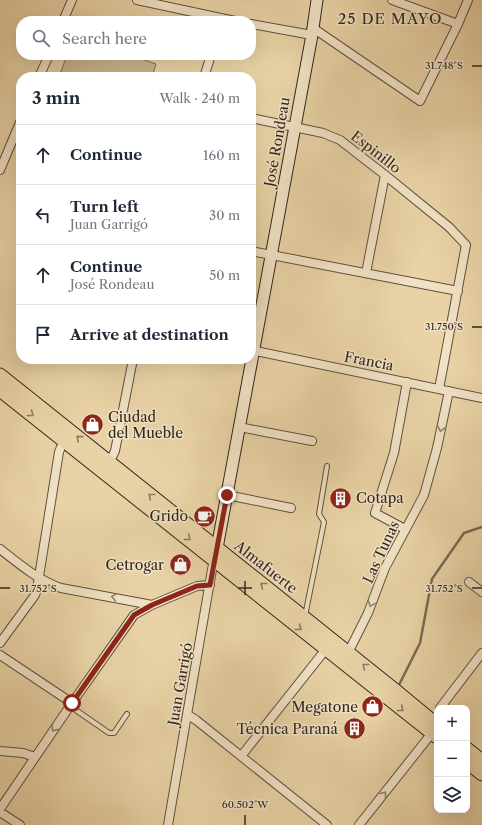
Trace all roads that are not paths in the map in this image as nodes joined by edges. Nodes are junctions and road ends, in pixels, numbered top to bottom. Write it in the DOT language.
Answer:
graph roads {
  1 [pos="72,0"];
  2 [pos="137,0"];
  3 [pos="317,0"];
  4 [pos="392,0"];
  5 [pos="468,0"];
  6 [pos="65,16"];
  7 [pos="204,16"];
  8 [pos="458,24"];
  9 [pos="256,25"];
  10 [pos="313,31"];
  11 [pos="47,60"];
  12 [pos="209,60"];
  13 [pos="42,72"];
  14 [pos="206,72"];
  15 [pos="256,119"];
  16 [pos="295,127"];
  17 [pos="16,132"];
  18 [pos="0,170"];
  19 [pos="385,174"];
  20 [pos="256,252"];
  21 [pos="272,254"];
  22 [pos="366,273"];
  23 [pos="458,291"];
  24 [pos="256,331"];
  25 [pos="256,351"];
  26 [pos="132,364"];
  27 [pos="250,364"];
  28 [pos="0,375"];
  29 [pos="407,382"];
  30 [pos="438,389"];
  31 [pos="0,390"];
  32 [pos="449,391"];
  33 [pos="482,398"];
  34 [pos="239,427"];
  35 [pos="66,442"];
  36 [pos="312,442"];
  37 [pos="109,463"];
  38 [pos="327,466"];
  39 [pos="227,495"];
  40 [pos="291,508"];
  41 [pos="405,529"];
  42 [pos="0,549"];
  43 [pos="215,554"];
  44 [pos="39,578"];
  45 [pos="469,582"];
  46 [pos="210,585"];
  47 [pos="482,592"];
  48 [pos="152,605"];
  49 [pos="305,618"];
  50 [pos="0,643"];
  51 [pos="326,649"];
  52 [pos="348,653"];
  53 [pos="482,653"];
  54 [pos="0,655"];
  55 [pos="71,705"];
  56 [pos="442,705"];
  57 [pos="127,714"];
  58 [pos="188,716"];
  59 [pos="434,725"];
  60 [pos="434,725"];
  61 [pos="434,727"];
  62 [pos="0,751"];
  63 [pos="470,751"];
  64 [pos="242,755"];
  65 [pos="35,757"];
  66 [pos="482,761"];
  67 [pos="470,764"];
  68 [pos="482,774"];
  69 [pos="0,810"];
  70 [pos="20,825"];
  71 [pos="168,825"];
  72 [pos="327,825"];
  73 [pos="359,825"];
  1 -- 6 [label="street"];
  2 -- 7 [label="street"];
  3 -- 10 [label="street, José Rondeau"];
  4 -- 8 [label="street"];
  5 -- 8 [label="street"];
  8 -- 10 [label="street"];
  9 -- 10 [label="street"];
  10 -- 16 [label="street, José Rondeau"];
  11 -- 13 [label="street"];
  12 -- 14 [label="street"];
  15 -- 16 [label="street, Espinillo"];
  16 -- 19 [label="street, Espinillo"];
  16 -- 21 [label="street, José Rondeau"];
  17 -- 18 [label="street"];
  19 -- 22 [label="street"];
  19 -- 23 [label="street, Espinillo"];
  20 -- 21 [label="street"];
  21 -- 22 [label="street"];
  21 -- 24 [label="street, José Rondeau"];
  22 -- 23 [label="street"];
  23 -- 30 [label="street"];
  25 -- 29 [label="street, Francia"];
  26 -- 37 [label="street"];
  27 -- 34 [label="street, José Rondeau"];
  37 -- 28 [label="main road, Almafuerte, one-way"];
  29 -- 30 [label="street, Francia"];
  29 -- 41 [label="street"];
  30 -- 32 [label="street, Francia"];
  31 -- 35 [label="main road, Almafuerte, one-way"];
  32 -- 33 [label="street, Francia"];
  32 -- 41 [label="street, Las Tunas, one-way"];
  34 -- 36 [label="street"];
  34 -- 39 [label="street, José Rondeau"];
  35 -- 43 [label="main road, Almafuerte, one-way"];
  35 -- 44 [label="street"];
  43 -- 37 [label="main road, Almafuerte, one-way"];
  38 -- 49 [label="lane"];
  39 -- 40 [label="street"];
  39 -- 43 [label="street, José Rondeau"];
  41 -- 52 [label="street, Las Tunas, one-way"];
  42 -- 44 [label="street"];
  43 -- 46 [label="street, Juan Garrigó"];
  49 -- 43 [label="main road, Almafuerte, one-way"];
  43 -- 51 [label="main road, Almafuerte, one-way"];
  48 -- 44 [label="street, one-way"];
  44 -- 50 [label="street"];
  45 -- 47 [label="street"];
  46 -- 48 [label="street"];
  46 -- 58 [label="street, Juan Garrigó"];
  48 -- 55 [label="street"];
  49 -- 52 [label="main road, Almafuerte"];
  51 -- 60 [label="main road, Almafuerte, one-way"];
  51 -- 64 [label="street"];
  59 -- 52 [label="main road, Almafuerte, one-way"];
  53 -- 56 [label="street"];
  54 -- 55 [label="street"];
  55 -- 57 [label="lane"];
  55 -- 65 [label="street, one-way"];
  58 -- 64 [label="street"];
  58 -- 71 [label="street, Juan Garrigó"];
  73 -- 61 [label="street, one-way"];
  62 -- 65 [label="street"];
  63 -- 66 [label="main road"];
  64 -- 72 [label="street"];
  65 -- 69 [label="street"];
  67 -- 68 [label="main road"];
  69 -- 70 [label="street"];
}
